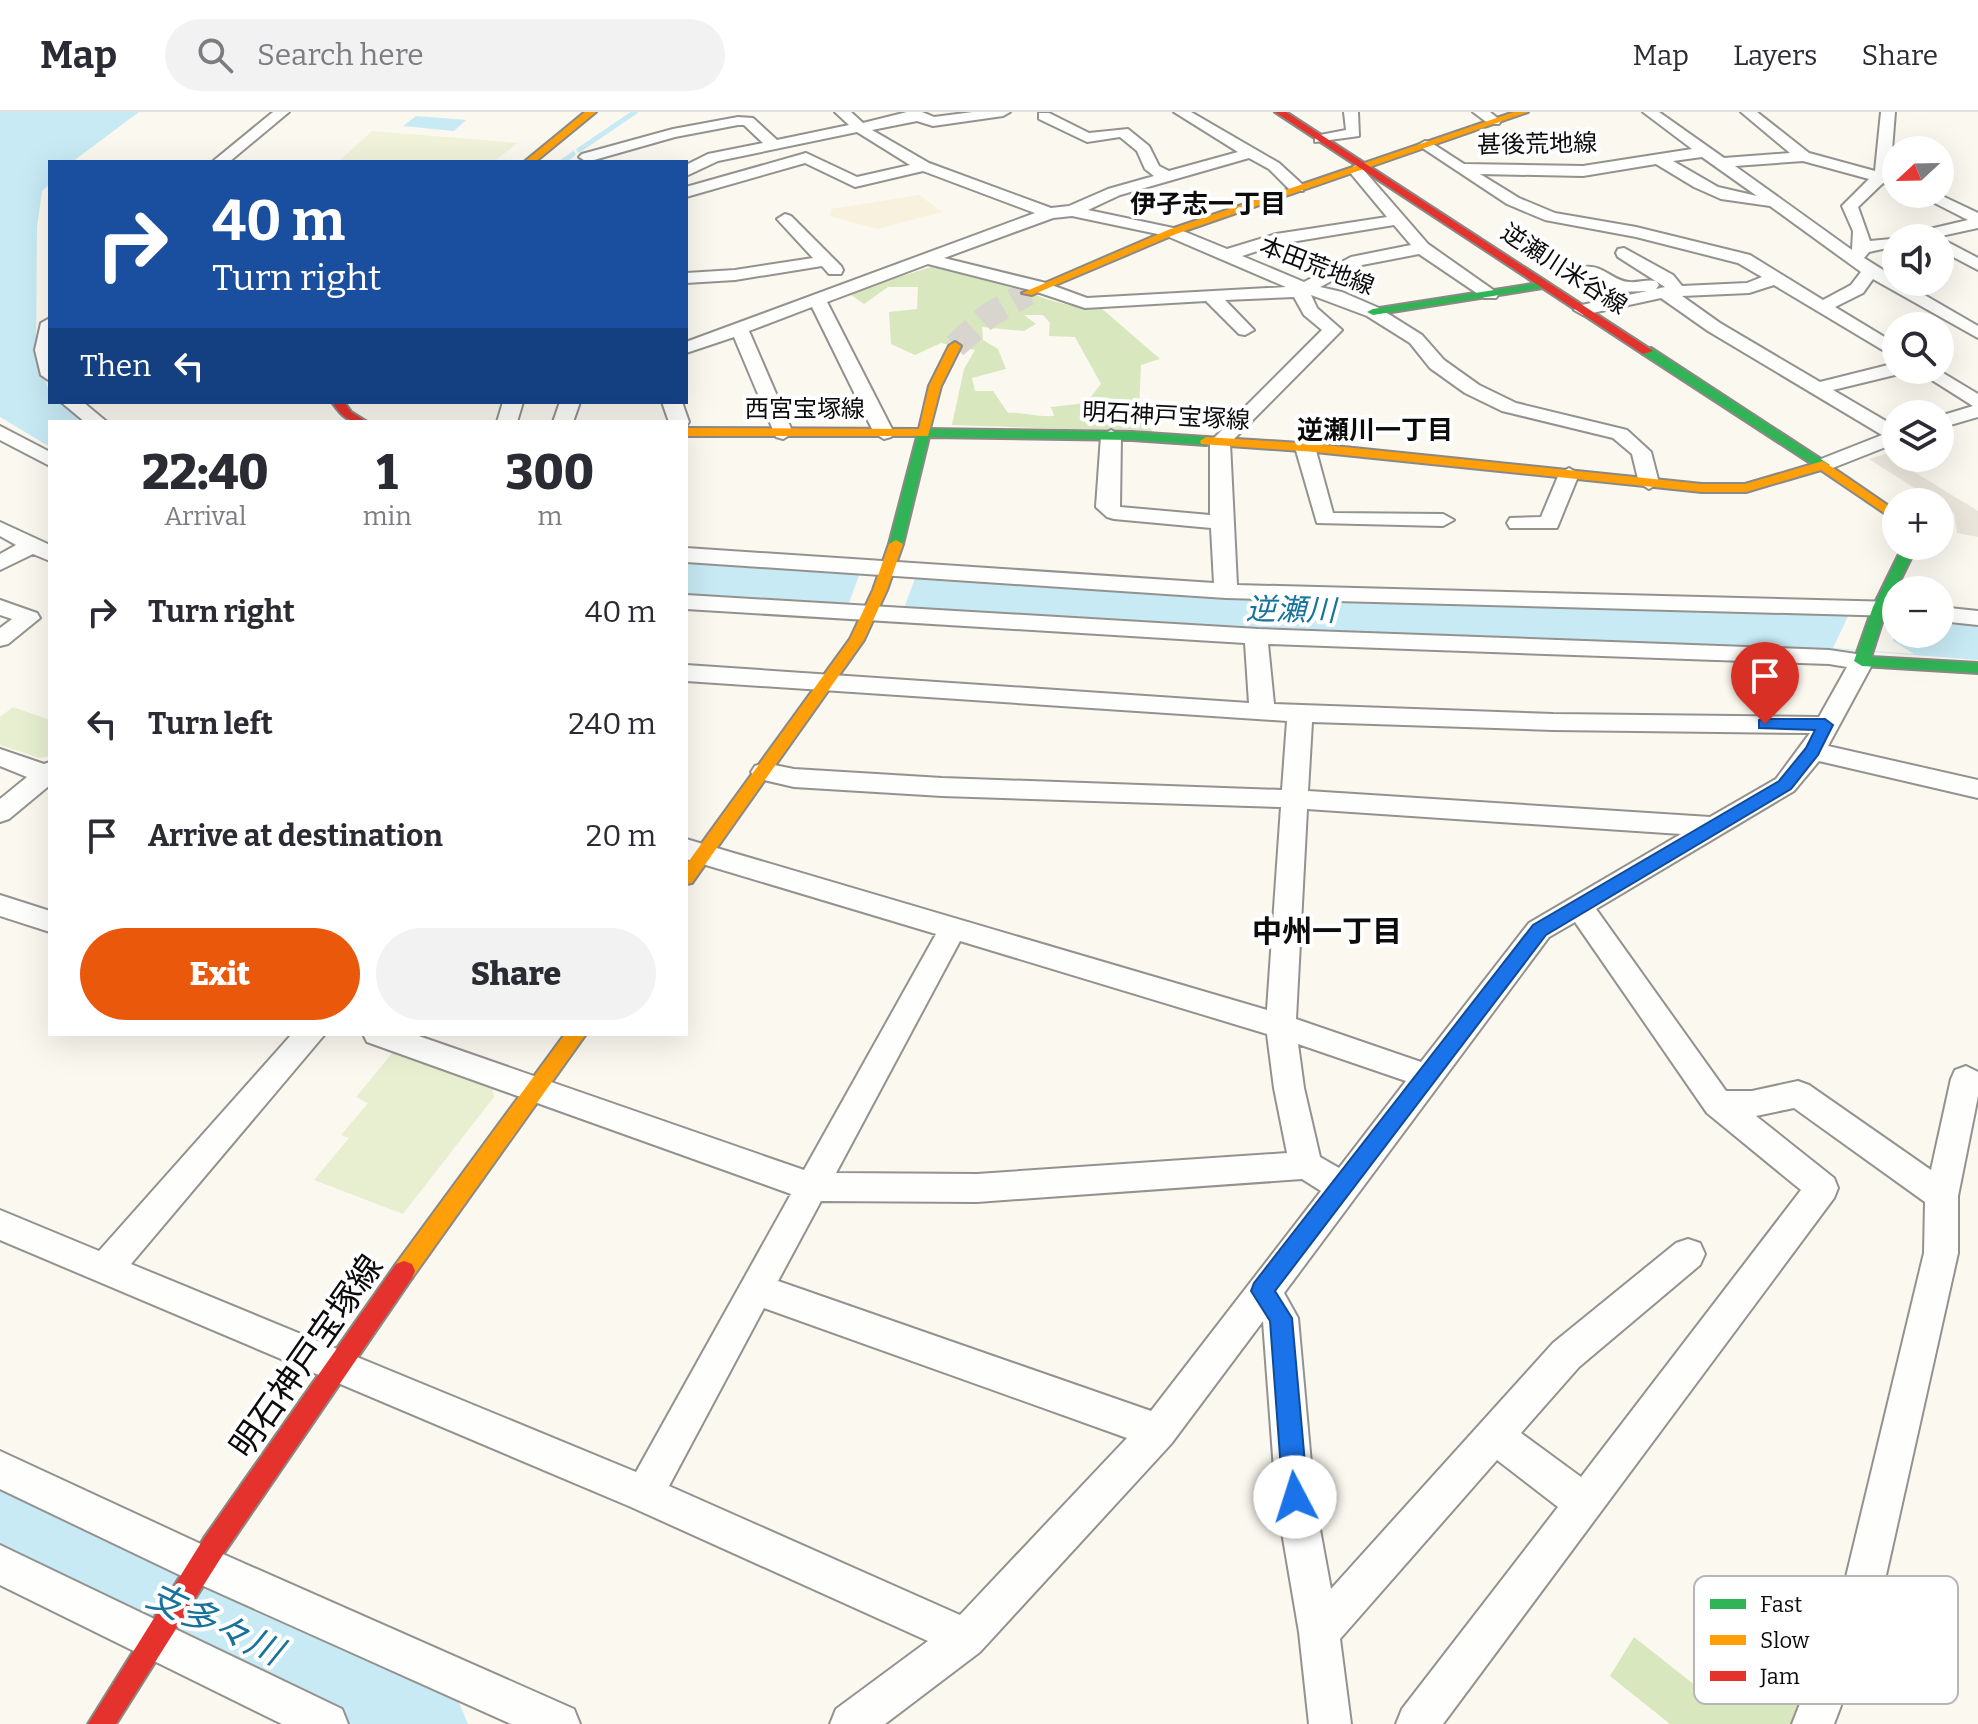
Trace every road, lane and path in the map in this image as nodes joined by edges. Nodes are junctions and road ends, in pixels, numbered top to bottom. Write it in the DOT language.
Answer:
graph roads {
  1 [pos="282,112"];
  2 [pos="591,112"];
  3 [pos="842,112"];
  4 [pos="1003,112"];
  5 [pos="1062,112"];
  6 [pos="1181,112"];
  7 [pos="1280,112"];
  8 [pos="1351,112"];
  9 [pos="1523,112"];
  10 [pos="1650,112"];
  11 [pos="1748,112"];
  12 [pos="1888,112"];
  13 [pos="916,114"];
  14 [pos="1041,114"];
  15 [pos="668,115"];
  16 [pos="1487,116"];
  17 [pos="858,129"];
  18 [pos="683,131"];
  19 [pos="1888,136"];
  20 [pos="1320,139"];
  21 [pos="773,144"];
  22 [pos="1425,145"];
  23 [pos="1704,152"];
  24 [pos="574,153"];
  25 [pos="1250,153"];
  26 [pos="1804,156"];
  27 [pos="713,157"];
  28 [pos="1659,159"];
  29 [pos="222,160"];
  30 [pos="539,160"];
  31 [pos="1720,163"];
  32 [pos="924,166"];
  33 [pos="1358,169"];
  34 [pos="1461,169"];
  35 [pos="688,172"];
  36 [pos="1167,176"];
  37 [pos="1882,177"];
  38 [pos="1882,184"];
  39 [pos="1297,188"];
  40 [pos="688,191"];
  41 [pos="1721,195"];
  42 [pos="1696,198"];
  43 [pos="1978,200"];
  44 [pos="1774,201"];
  45 [pos="1955,207"];
  46 [pos="1072,211"];
  47 [pos="1050,213"];
  48 [pos="785,219"];
  49 [pos="1397,220"];
  50 [pos="1978,221"];
  51 [pos="1954,229"];
  52 [pos="1172,232"];
  53 [pos="1882,245"];
  54 [pos="1422,248"];
  55 [pos="1624,253"];
  56 [pos="1858,253"];
  57 [pos="1954,253"];
  58 [pos="1224,256"];
  59 [pos="928,259"];
  60 [pos="824,261"];
  61 [pos="1978,265"];
  62 [pos="1591,271"];
  63 [pos="1871,271"];
  64 [pos="688,278"];
  65 [pos="1773,279"];
  66 [pos="1545,285"];
  67 [pos="855,286"];
  68 [pos="1671,289"];
  69 [pos="1034,290"];
  70 [pos="1303,290"];
  71 [pos="1490,294"];
  72 [pos="1212,298"];
  73 [pos="817,300"];
  74 [pos="1822,307"];
  75 [pos="1583,310"];
  76 [pos="1373,312"];
  77 [pos="1973,326"];
  78 [pos="739,328"];
  79 [pos="1245,330"];
  80 [pos="1882,343"];
  81 [pos="955,346"];
  82 [pos="688,347"];
  83 [pos="1882,372"];
  84 [pos="1948,384"];
  85 [pos="1817,388"];
  86 [pos="1978,402"];
  87 [pos="74,404"];
  88 [pos="339,404"];
  89 [pos="1978,411"];
  90 [pos="1954,418"];
  91 [pos="94,420"];
  92 [pos="357,420"];
  93 [pos="1882,427"];
  94 [pos="0,432"];
  95 [pos="688,432"];
  96 [pos="783,433"];
  97 [pos="884,433"];
  98 [pos="924,433"];
  99 [pos="1111,436"];
  100 [pos="1882,441"];
  101 [pos="1220,442"];
  102 [pos="1305,447"];
  103 [pos="48,459"];
  104 [pos="1823,465"];
  105 [pos="1569,474"];
  106 [pos="1649,483"];
  107 [pos="1882,507"];
  108 [pos="1443,520"];
  109 [pos="1221,522"];
  110 [pos="1518,523"];
  111 [pos="0,528"];
  112 [pos="41,549"];
  113 [pos="688,555"];
  114 [pos="0,563"];
  115 [pos="888,572"];
  116 [pos="1226,591"];
  117 [pos="688,602"];
  118 [pos="0,607"];
  119 [pos="1882,610"];
  120 [pos="872,613"];
  121 [pos="1882,614"];
  122 [pos="1954,615"];
  123 [pos="1978,618"];
  124 [pos="1256,638"];
  125 [pos="0,639"];
  126 [pos="1863,656"];
  127 [pos="1978,668"];
  128 [pos="689,677"];
  129 [pos="827,682"];
  130 [pos="1262,712"];
  131 [pos="1300,713"];
  132 [pos="1819,738"];
  133 [pos="0,757"];
  134 [pos="764,772"];
  135 [pos="48,774"];
  136 [pos="48,775"];
  137 [pos="1978,789"];
  138 [pos="1295,799"];
  139 [pos="0,813"];
  140 [pos="1714,827"];
  141 [pos="694,852"];
  142 [pos="688,872"];
  143 [pos="0,905"];
  144 [pos="1579,907"];
  145 [pos="48,921"];
  146 [pos="952,930"];
  147 [pos="1281,1026"];
  148 [pos="308,1036"];
  149 [pos="384,1036"];
  150 [pos="575,1036"];
  151 [pos="1427,1076"];
  152 [pos="1966,1079"];
  153 [pos="536,1090"];
  154 [pos="1718,1104"];
  155 [pos="1306,1165"];
  156 [pos="811,1187"];
  157 [pos="1342,1187"];
  158 [pos="1942,1196"];
  159 [pos="0,1225"];
  160 [pos="1688,1254"];
  161 [pos="104,1270"];
  162 [pos="755,1289"];
  163 [pos="1262,1291"];
  164 [pos="335,1366"];
  165 [pos="1158,1431"];
  166 [pos="1494,1435"];
  167 [pos="0,1470"];
  168 [pos="644,1494"];
  169 [pos="1584,1503"];
  170 [pos="0,1564"];
  171 [pos="197,1572"];
  172 [pos="1866,1576"];
  173 [pos="159,1629"];
  174 [pos="1319,1632"];
  175 [pos="966,1638"];
  176 [pos="1821,1704"];
  177 [pos="101,1724"];
  178 [pos="327,1724"];
  179 [pos="559,1724"];
  180 [pos="851,1724"];
  181 [pos="1330,1724"];
  182 [pos="1417,1724"];
  183 [pos="1813,1724"];
  1 -- 29 [label="street"];
  2 -- 24 [label="main road"];
  3 -- 17 [label="street, 本田荒地線"];
  4 -- 13 [label="street"];
  5 -- 14 [label="street"];
  6 -- 25 [label="street"];
  7 -- 20 [label="main road, 逆瀬川米谷線"];
  8 -- 20 [label="street"];
  9 -- 16 [label="main road"];
  10 -- 23 [label="street"];
  11 -- 26 [label="street"];
  12 -- 19 [label="street"];
  13 -- 17 [label="street"];
  14 -- 36 [label="street"];
  15 -- 18 [label="street"];
  16 -- 22 [label="main road"];
  17 -- 21 [label="street"];
  17 -- 32 [label="street, 本田荒地線"];
  18 -- 21 [label="street"];
  18 -- 24 [label="street"];
  18 -- 27 [label="street"];
  20 -- 33 [label="main road, 逆瀬川米谷線"];
  21 -- 27 [label="street"];
  22 -- 33 [label="main road"];
  22 -- 34 [label="street, 甚後荒地線"];
  23 -- 28 [label="street, 甚後荒地線"];
  23 -- 31 [label="street"];
  24 -- 30 [label="main road"];
  25 -- 36 [label="street"];
  25 -- 39 [label="street"];
  26 -- 31 [label="street"];
  26 -- 37 [label="street"];
  27 -- 35 [label="street"];
  28 -- 34 [label="street, 甚後荒地線"];
  28 -- 41 [label="street"];
  31 -- 44 [label="street"];
  32 -- 40 [label="street"];
  32 -- 47 [label="street, 本田荒地線"];
  33 -- 39 [label="main road"];
  33 -- 49 [label="street"];
  33 -- 66 [label="main road, 逆瀬川米谷線"];
  34 -- 65 [label="street"];
  36 -- 46 [label="street"];
  38 -- 56 [label="street"];
  39 -- 52 [label="main road"];
  41 -- 42 [label="street"];
  41 -- 44 [label="street"];
  43 -- 45 [label="street"];
  44 -- 56 [label="street"];
  45 -- 50 [label="street"];
  46 -- 47 [label="street, 本田荒地線"];
  46 -- 52 [label="street, 本田荒地線"];
  47 -- 59 [label="street"];
  48 -- 60 [label="street"];
  49 -- 54 [label="street"];
  49 -- 58 [label="street"];
  50 -- 51 [label="street"];
  52 -- 58 [label="street, 本田荒地線"];
  52 -- 69 [label="main road"];
  53 -- 56 [label="street"];
  54 -- 70 [label="street"];
  54 -- 71 [label="street"];
  55 -- 68 [label="street"];
  56 -- 63 [label="street"];
  57 -- 61 [label="street"];
  58 -- 70 [label="street, 本田荒地線"];
  59 -- 67 [label="street"];
  59 -- 69 [label="street"];
  60 -- 64 [label="street"];
  60 -- 67 [label="street"];
  62 -- 68 [label="street"];
  63 -- 74 [label="street"];
  63 -- 77 [label="street"];
  65 -- 68 [label="street"];
  65 -- 74 [label="street"];
  66 -- 71 [label="main road"];
  66 -- 75 [label="main road, 逆瀬川米谷線"];
  67 -- 73 [label="street"];
  68 -- 75 [label="street"];
  68 -- 85 [label="street"];
  69 -- 72 [label="street"];
  70 -- 72 [label="street"];
  70 -- 76 [label="street, 本田荒地線"];
  70 -- 101 [label="street"];
  71 -- 76 [label="main road"];
  72 -- 79 [label="street"];
  73 -- 78 [label="street"];
  73 -- 97 [label="street"];
  74 -- 80 [label="street"];
  75 -- 104 [label="main road, 逆瀬川米谷線"];
  76 -- 106 [label="street, 本田荒地線"];
  78 -- 82 [label="street"];
  78 -- 96 [label="street"];
  81 -- 98 [label="main road"];
  83 -- 85 [label="street"];
  84 -- 86 [label="street"];
  85 -- 93 [label="street"];
  87 -- 91 [label="street"];
  88 -- 92 [label="main road"];
  89 -- 90 [label="street"];
  94 -- 103 [label="street"];
  95 -- 96 [label="main road, 西宮宝塚線"];
  96 -- 97 [label="main road, 西宮宝塚線"];
  97 -- 98 [label="main road, 西宮宝塚線"];
  98 -- 99 [label="main road, 明石神戸宝塚線"];
  98 -- 115 [label="main road"];
  99 -- 101 [label="main road, 明石神戸宝塚線"];
  99 -- 109 [label="street"];
  100 -- 104 [label="street"];
  101 -- 102 [label="main road, 明石神戸宝塚線"];
  101 -- 109 [label="street"];
  102 -- 105 [label="main road, 明石神戸宝塚線"];
  102 -- 108 [label="street"];
  104 -- 106 [label="main road, 明石神戸宝塚線"];
  104 -- 107 [label="main road"];
  105 -- 106 [label="main road, 明石神戸宝塚線"];
  105 -- 110 [label="street"];
  109 -- 116 [label="street"];
  111 -- 112 [label="street"];
  112 -- 114 [label="street"];
  113 -- 115 [label="street"];
  115 -- 116 [label="street"];
  115 -- 120 [label="main road"];
  116 -- 119 [label="street"];
  117 -- 120 [label="street"];
  118 -- 125 [label="street"];
  120 -- 124 [label="street"];
  120 -- 129 [label="main road"];
  121 -- 126 [label="main road"];
  122 -- 123 [label="street"];
  124 -- 126 [label="street"];
  124 -- 130 [label="street"];
  126 -- 127 [label="main road"];
  126 -- 132 [label="street"];
  128 -- 129 [label="street"];
  129 -- 130 [label="street"];
  129 -- 134 [label="main road"];
  130 -- 131 [label="street"];
  131 -- 132 [label="street"];
  131 -- 138 [label="street"];
  132 -- 137 [label="street"];
  132 -- 140 [label="street"];
  133 -- 135 [label="street"];
  134 -- 138 [label="street"];
  134 -- 141 [label="main road"];
  136 -- 139 [label="street"];
  138 -- 140 [label="street"];
  138 -- 147 [label="street"];
  140 -- 144 [label="street"];
  141 -- 142 [label="main road"];
  141 -- 146 [label="street"];
  143 -- 145 [label="street"];
  144 -- 151 [label="street"];
  144 -- 154 [label="street"];
  146 -- 147 [label="street"];
  146 -- 156 [label="street"];
  147 -- 151 [label="street"];
  147 -- 155 [label="street"];
  148 -- 161 [label="street"];
  149 -- 153 [label="street"];
  150 -- 153 [label="main road, 明石神戸宝塚線"];
  151 -- 157 [label="street"];
  152 -- 158 [label="street"];
  153 -- 156 [label="street"];
  153 -- 164 [label="main road, 明石神戸宝塚線"];
  154 -- 158 [label="street"];
  154 -- 169 [label="street"];
  155 -- 156 [label="street"];
  155 -- 157 [label="street"];
  156 -- 162 [label="street"];
  157 -- 163 [label="street"];
  158 -- 172 [label="street"];
  159 -- 161 [label="street"];
  160 -- 166 [label="street"];
  161 -- 164 [label="street"];
  162 -- 165 [label="street"];
  162 -- 168 [label="street"];
  163 -- 165 [label="street"];
  163 -- 174 [label="street"];
  164 -- 168 [label="street"];
  164 -- 171 [label="main road, 明石神戸宝塚線"];
  165 -- 175 [label="street"];
  166 -- 169 [label="street"];
  166 -- 174 [label="street"];
  167 -- 171 [label="street"];
  168 -- 175 [label="street"];
  169 -- 182 [label="street"];
  170 -- 173 [label="street"];
  171 -- 173 [label="main road, 明石神戸宝塚線"];
  171 -- 179 [label="street"];
  173 -- 177 [label="main road, 明石神戸宝塚線"];
  173 -- 178 [label="street"];
  174 -- 181 [label="street"];
  175 -- 180 [label="street"];
  176 -- 183 [label="street"];
}
